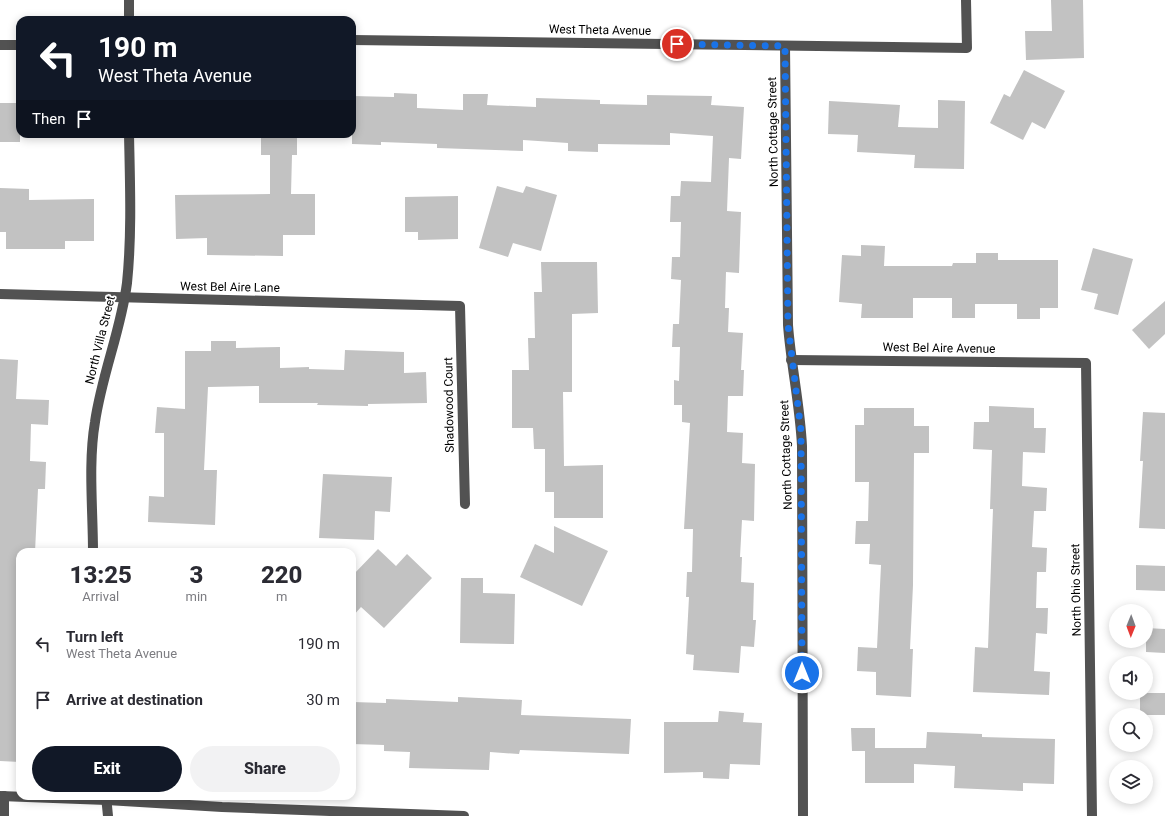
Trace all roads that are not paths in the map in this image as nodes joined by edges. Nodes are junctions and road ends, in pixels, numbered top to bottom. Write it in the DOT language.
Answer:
graph roads {
  1 [pos="128,0"];
  2 [pos="966,0"];
  3 [pos="129,16"];
  4 [pos="356,40"];
  5 [pos="0,45"];
  6 [pos="16,45"];
  7 [pos="785,46"];
  8 [pos="129,138"];
  9 [pos="0,294"];
  10 [pos="125,297"];
  11 [pos="460,306"];
  12 [pos="791,360"];
  13 [pos="1086,363"];
  14 [pos="465,504"];
  15 [pos="93,548"];
  16 [pos="2,796"];
  17 [pos="16,796"];
  18 [pos="106,800"];
  19 [pos="132,800"];
  20 [pos="341,814"];
  21 [pos="4,816"];
  22 [pos="108,816"];
  23 [pos="464,816"];
  24 [pos="803,816"];
  25 [pos="1092,816"];
  1 -- 3 [label="street"];
  2 -- 7 [label="street, West Theta Avenue"];
  4 -- 7 [label="street, West Theta Avenue"];
  5 -- 6 [label="street"];
  7 -- 12 [label="street, North Cottage Street"];
  8 -- 10 [label="street, North Villa Street"];
  9 -- 10 [label="street, West Bel Aire Lane"];
  10 -- 11 [label="street, West Bel Aire Lane"];
  10 -- 15 [label="street, North Villa Street"];
  11 -- 14 [label="street, Shadowood Court"];
  12 -- 13 [label="street, West Bel Aire Avenue"];
  12 -- 24 [label="street, North Cottage Street"];
  13 -- 25 [label="street, North Ohio Street"];
  16 -- 17 [label="street"];
  16 -- 21 [label="street"];
  18 -- 22 [label="street"];
  19 -- 20 [label="street"];
  20 -- 23 [label="street"];
}
